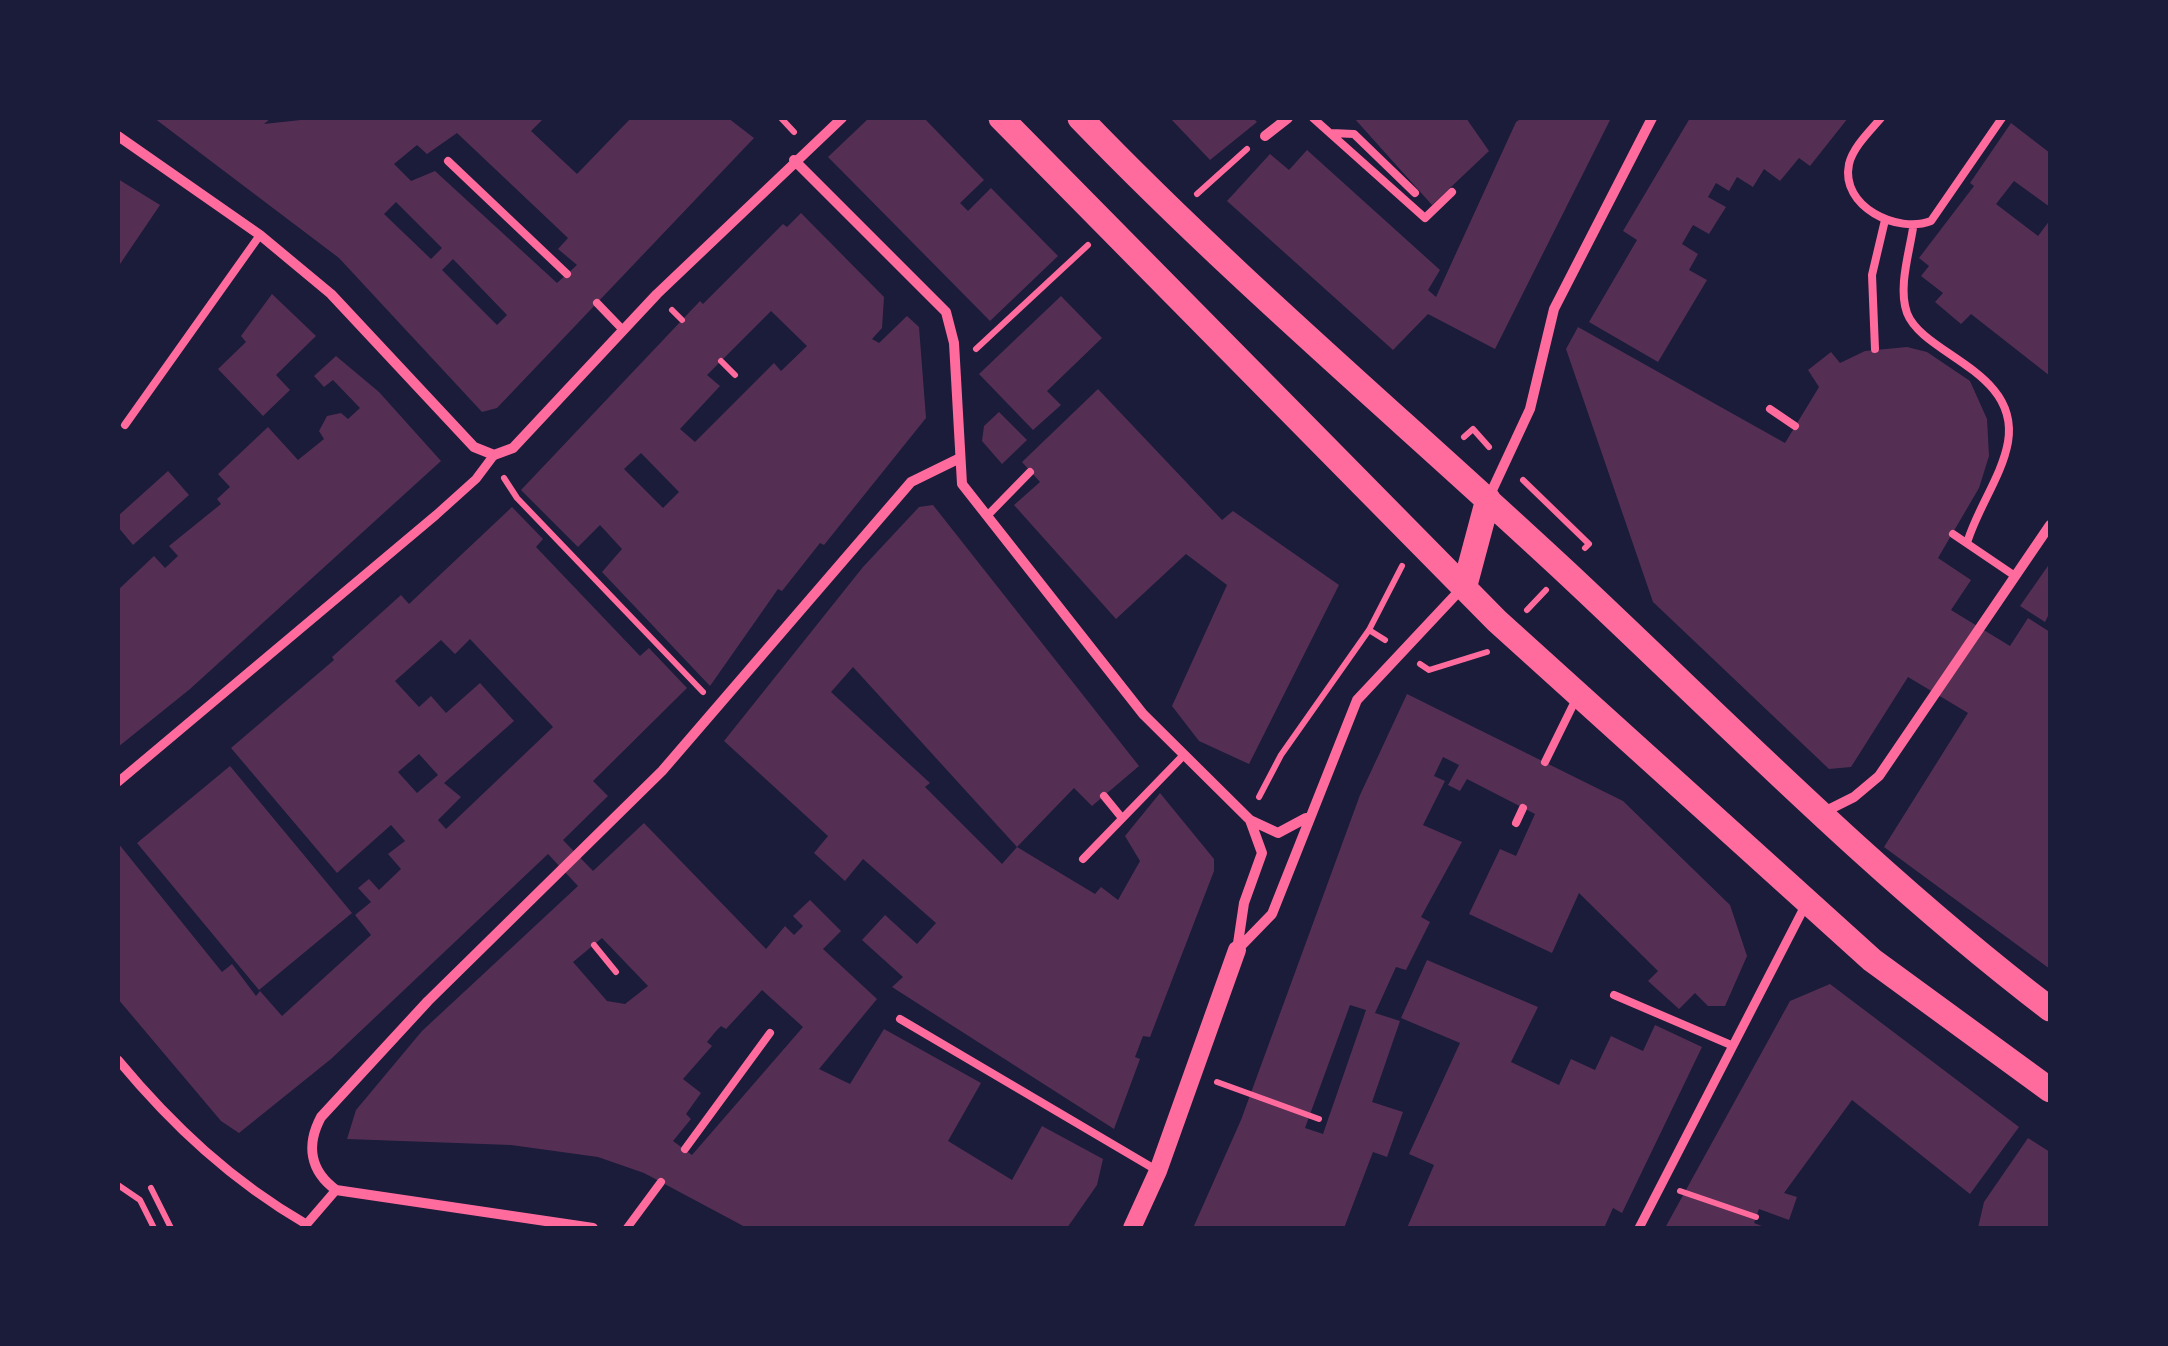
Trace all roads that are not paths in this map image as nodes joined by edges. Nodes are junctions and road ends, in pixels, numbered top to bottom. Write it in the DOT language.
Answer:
graph roads {
  1 [pos="842,118"];
  2 [pos="1001,118"];
  3 [pos="1080,118"];
  4 [pos="1288,118"];
  5 [pos="1313,118"];
  6 [pos="1652,118"];
  7 [pos="1881,118"];
  8 [pos="2002,118"];
  9 [pos="1331,134"];
  10 [pos="118,136"];
  11 [pos="1264,136"];
  12 [pos="794,160"];
  13 [pos="448,161"];
  14 [pos="1452,192"];
  15 [pos="1415,193"];
  16 [pos="1885,220"];
  17 [pos="1913,228"];
  18 [pos="260,234"];
  19 [pos="566,274"];
  20 [pos="596,304"];
  21 [pos="623,330"];
  22 [pos="1875,349"];
  23 [pos="1770,409"];
  24 [pos="126,425"];
  25 [pos="1794,426"];
  26 [pos="494,455"];
  27 [pos="960,458"];
  28 [pos="1030,472"];
  29 [pos="1488,500"];
  30 [pos="987,516"];
  31 [pos="2050,525"];
  32 [pos="1953,534"];
  33 [pos="1967,543"];
  34 [pos="2015,576"];
  35 [pos="1465,585"];
  36 [pos="1579,694"];
  37 [pos="1182,756"];
  38 [pos="1544,762"];
  39 [pos="118,782"];
  40 [pos="1104,796"];
  41 [pos="1523,808"];
  42 [pos="1311,814"];
  43 [pos="1818,814"];
  44 [pos="1122,818"];
  45 [pos="1250,820"];
  46 [pos="1516,824"];
  47 [pos="1083,859"];
  48 [pos="1809,899"];
  49 [pos="1237,950"];
  50 [pos="1614,995"];
  51 [pos="2050,1009"];
  52 [pos="900,1019"];
  53 [pos="770,1033"];
  54 [pos="1732,1045"];
  55 [pos="118,1060"];
  56 [pos="2050,1090"];
  57 [pos="685,1150"];
  58 [pos="1158,1171"];
  59 [pos="661,1182"];
  60 [pos="336,1190"];
  61 [pos="304,1226"];
  62 [pos="593,1228"];
  63 [pos="627,1228"];
  64 [pos="1132,1228"];
  65 [pos="1640,1228"];
  1 -- 12 [label="street"];
  2 -- 35 [label="main road"];
  3 -- 29 [label="main road"];
  4 -- 11 [label="street"];
  5 -- 9 [label="lane"];
  6 -- 29 [label="street"];
  7 -- 16 [label="lane"];
  8 -- 17 [label="lane"];
  9 -- 14 [label="lane"];
  9 -- 15 [label="lane"];
  10 -- 18 [label="street"];
  12 -- 21 [label="street"];
  12 -- 27 [label="street"];
  13 -- 19 [label="lane"];
  16 -- 17 [label="lane"];
  16 -- 22 [label="lane"];
  17 -- 33 [label="lane"];
  18 -- 24 [label="lane"];
  18 -- 26 [label="street"];
  20 -- 21 [label="lane"];
  21 -- 26 [label="street"];
  23 -- 25 [label="lane"];
  26 -- 39 [label="street"];
  27 -- 30 [label="street"];
  27 -- 60 [label="street"];
  28 -- 30 [label="lane"];
  29 -- 35 [label="main road"];
  29 -- 43 [label="main road"];
  30 -- 37 [label="street"];
  31 -- 34 [label="street"];
  32 -- 33 [label="lane"];
  33 -- 34 [label="lane"];
  34 -- 43 [label="street"];
  35 -- 36 [label="main road"];
  35 -- 42 [label="street"];
  36 -- 38 [label="lane"];
  36 -- 48 [label="main road"];
  37 -- 44 [label="lane"];
  37 -- 45 [label="street"];
  40 -- 44 [label="lane"];
  41 -- 46 [label="lane"];
  42 -- 45 [label="street"];
  42 -- 49 [label="street"];
  43 -- 51 [label="main road"];
  44 -- 47 [label="lane"];
  45 -- 49 [label="street"];
  48 -- 54 [label="street"];
  48 -- 56 [label="main road"];
  49 -- 58 [label="street"];
  50 -- 54 [label="lane"];
  52 -- 58 [label="lane"];
  53 -- 57 [label="lane"];
  54 -- 65 [label="street"];
  55 -- 61 [label="street"];
  58 -- 64 [label="street"];
  59 -- 63 [label="lane"];
  60 -- 61 [label="street"];
  60 -- 62 [label="street"];
}
